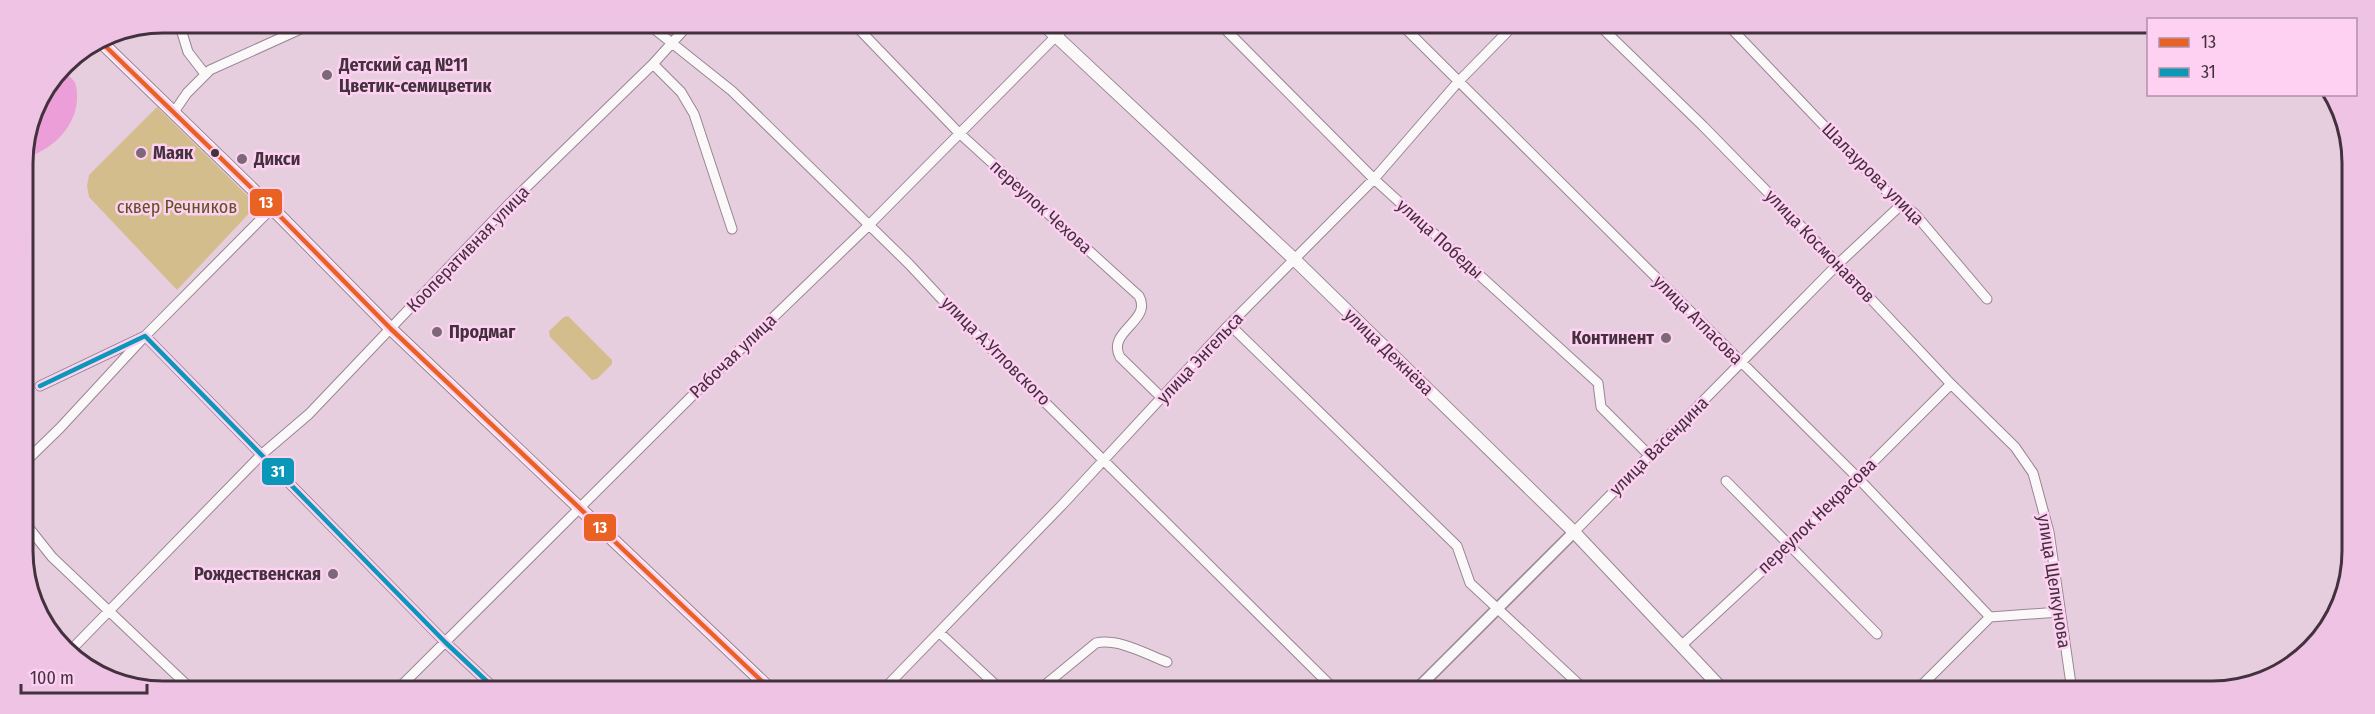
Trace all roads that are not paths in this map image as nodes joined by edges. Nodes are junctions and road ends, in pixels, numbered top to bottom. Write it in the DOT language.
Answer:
graph roads {
  1 [pos="181,33"];
  2 [pos="291,33"];
  3 [pos="659,33"];
  4 [pos="680,33"];
  5 [pos="863,33"];
  6 [pos="1052,33"];
  7 [pos="1058,33"];
  8 [pos="1229,33"];
  9 [pos="1410,33"];
  10 [pos="1506,33"];
  11 [pos="1607,33"];
  12 [pos="1737,33"];
  13 [pos="1055,36"];
  14 [pos="671,43"];
  15 [pos="105,46"];
  16 [pos="653,64"];
  17 [pos="205,74"];
  18 [pos="1458,82"];
  19 [pos="174,112"];
  20 [pos="958,132"];
  21 [pos="1374,179"];
  22 [pos="1902,204"];
  23 [pos="272,207"];
  24 [pos="869,225"];
  25 [pos="732,229"];
  26 [pos="1294,259"];
  27 [pos="1838,264"];
  28 [pos="1987,299"];
  29 [pos="1230,325"];
  30 [pos="391,329"];
  31 [pos="145,336"];
  32 [pos="1741,363"];
  33 [pos="1951,384"];
  34 [pos="40,386"];
  35 [pos="1162,398"];
  36 [pos="33,454"];
  37 [pos="261,455"];
  38 [pos="1648,455"];
  39 [pos="1103,459"];
  40 [pos="2033,473"];
  41 [pos="1857,477"];
  42 [pos="1726,481"];
  43 [pos="581,507"];
  44 [pos="1574,532"];
  45 [pos="33,533"];
  46 [pos="1789,546"];
  47 [pos="1497,609"];
  48 [pos="108,611"];
  49 [pos="2060,612"];
  50 [pos="1990,617"];
  51 [pos="940,633"];
  52 [pos="1877,634"];
  53 [pos="446,642"];
  54 [pos="75,646"];
  55 [pos="1681,646"];
  56 [pos="1167,662"];
  57 [pos="183,681"];
  58 [pos="406,681"];
  59 [pos="487,681"];
  60 [pos="763,681"];
  61 [pos="892,681"];
  62 [pos="991,681"];
  63 [pos="1050,681"];
  64 [pos="1326,681"];
  65 [pos="1425,681"];
  66 [pos="1575,681"];
  67 [pos="1714,681"];
  68 [pos="1926,681"];
  69 [pos="2070,681"];
  1 -- 17 [label="street"];
  2 -- 17 [label="street"];
  3 -- 14 [label="street, улица А.Угловского"];
  4 -- 14 [label="street, Кооперативная улица"];
  5 -- 20 [label="street, переулок Чехова"];
  6 -- 13 [label="main road, улица Дежнёва"];
  7 -- 13 [label="street, Рабочая улица"];
  8 -- 21 [label="street, улица Победы"];
  9 -- 18 [label="street, улица Атласова"];
  10 -- 18 [label="street, улица Энгельса"];
  11 -- 27 [label="street, улица Космонавтов"];
  12 -- 22 [label="street, Шалаурова улица"];
  13 -- 20 [label="street, Рабочая улица"];
  13 -- 26 [label="main road, улица Дежнёва"];
  14 -- 16 [label="street, Кооперативная улица"];
  14 -- 24 [label="street, улица А.Угловского"];
  15 -- 19 [label="main road"];
  16 -- 25 [label="street"];
  16 -- 30 [label="street, Кооперативная улица"];
  17 -- 19 [label="street"];
  18 -- 21 [label="street, улица Энгельса"];
  18 -- 32 [label="street, улица Атласова"];
  19 -- 23 [label="main road"];
  20 -- 24 [label="street, Рабочая улица"];
  20 -- 35 [label="street, переулок Чехова"];
  21 -- 26 [label="street, улица Энгельса"];
  21 -- 38 [label="street, улица Победы"];
  22 -- 27 [label="street, улица Васендина"];
  22 -- 28 [label="street, Шалаурова улица"];
  23 -- 30 [label="main road"];
  23 -- 31 [label="street"];
  24 -- 39 [label="street, улица А.Угловского"];
  24 -- 43 [label="street, Рабочая улица"];
  26 -- 29 [label="street, улица Энгельса"];
  26 -- 44 [label="main road, улица Дежнёва"];
  27 -- 32 [label="street, улица Васендина"];
  27 -- 33 [label="street, улица Космонавтов"];
  29 -- 35 [label="street, улица Энгельса"];
  29 -- 47 [label="street"];
  30 -- 37 [label="street, Кооперативная улица"];
  30 -- 43 [label="main road"];
  31 -- 34 [label="street"];
  31 -- 36 [label="street"];
  31 -- 37 [label="street"];
  32 -- 38 [label="street, улица Васендина"];
  32 -- 41 [label="street, улица Атласова"];
  33 -- 40 [label="street, улица Космонавтов"];
  33 -- 41 [label="street, переулок Некрасова"];
  35 -- 39 [label="street, улица Энгельса"];
  37 -- 48 [label="street, Кооперативная улица"];
  37 -- 53 [label="street"];
  38 -- 44 [label="street, улица Васендина"];
  39 -- 51 [label="street, улица Энгельса"];
  39 -- 64 [label="street, улица А.Угловского"];
  40 -- 49 [label="street, улица Щелкунова"];
  41 -- 46 [label="street, переулок Некрасова"];
  41 -- 50 [label="street, улица Атласова"];
  42 -- 46 [label="street"];
  43 -- 53 [label="street, Рабочая улица"];
  43 -- 60 [label="main road"];
  44 -- 47 [label="street, улица Васендина"];
  44 -- 55 [label="main road, улица Дежнёва"];
  45 -- 48 [label="street"];
  46 -- 52 [label="street"];
  46 -- 55 [label="street, переулок Некрасова"];
  47 -- 65 [label="street, улица Васендина"];
  47 -- 66 [label="street"];
  48 -- 54 [label="street, Кооперативная улица"];
  48 -- 57 [label="street"];
  49 -- 50 [label="street"];
  49 -- 69 [label="street, улица Щелкунова"];
  50 -- 68 [label="street"];
  51 -- 61 [label="street, улица Энгельса"];
  51 -- 62 [label="street"];
  53 -- 58 [label="street, Рабочая улица"];
  53 -- 59 [label="street"];
  55 -- 67 [label="main road, улица Дежнёва"];
  56 -- 63 [label="street"];
}
